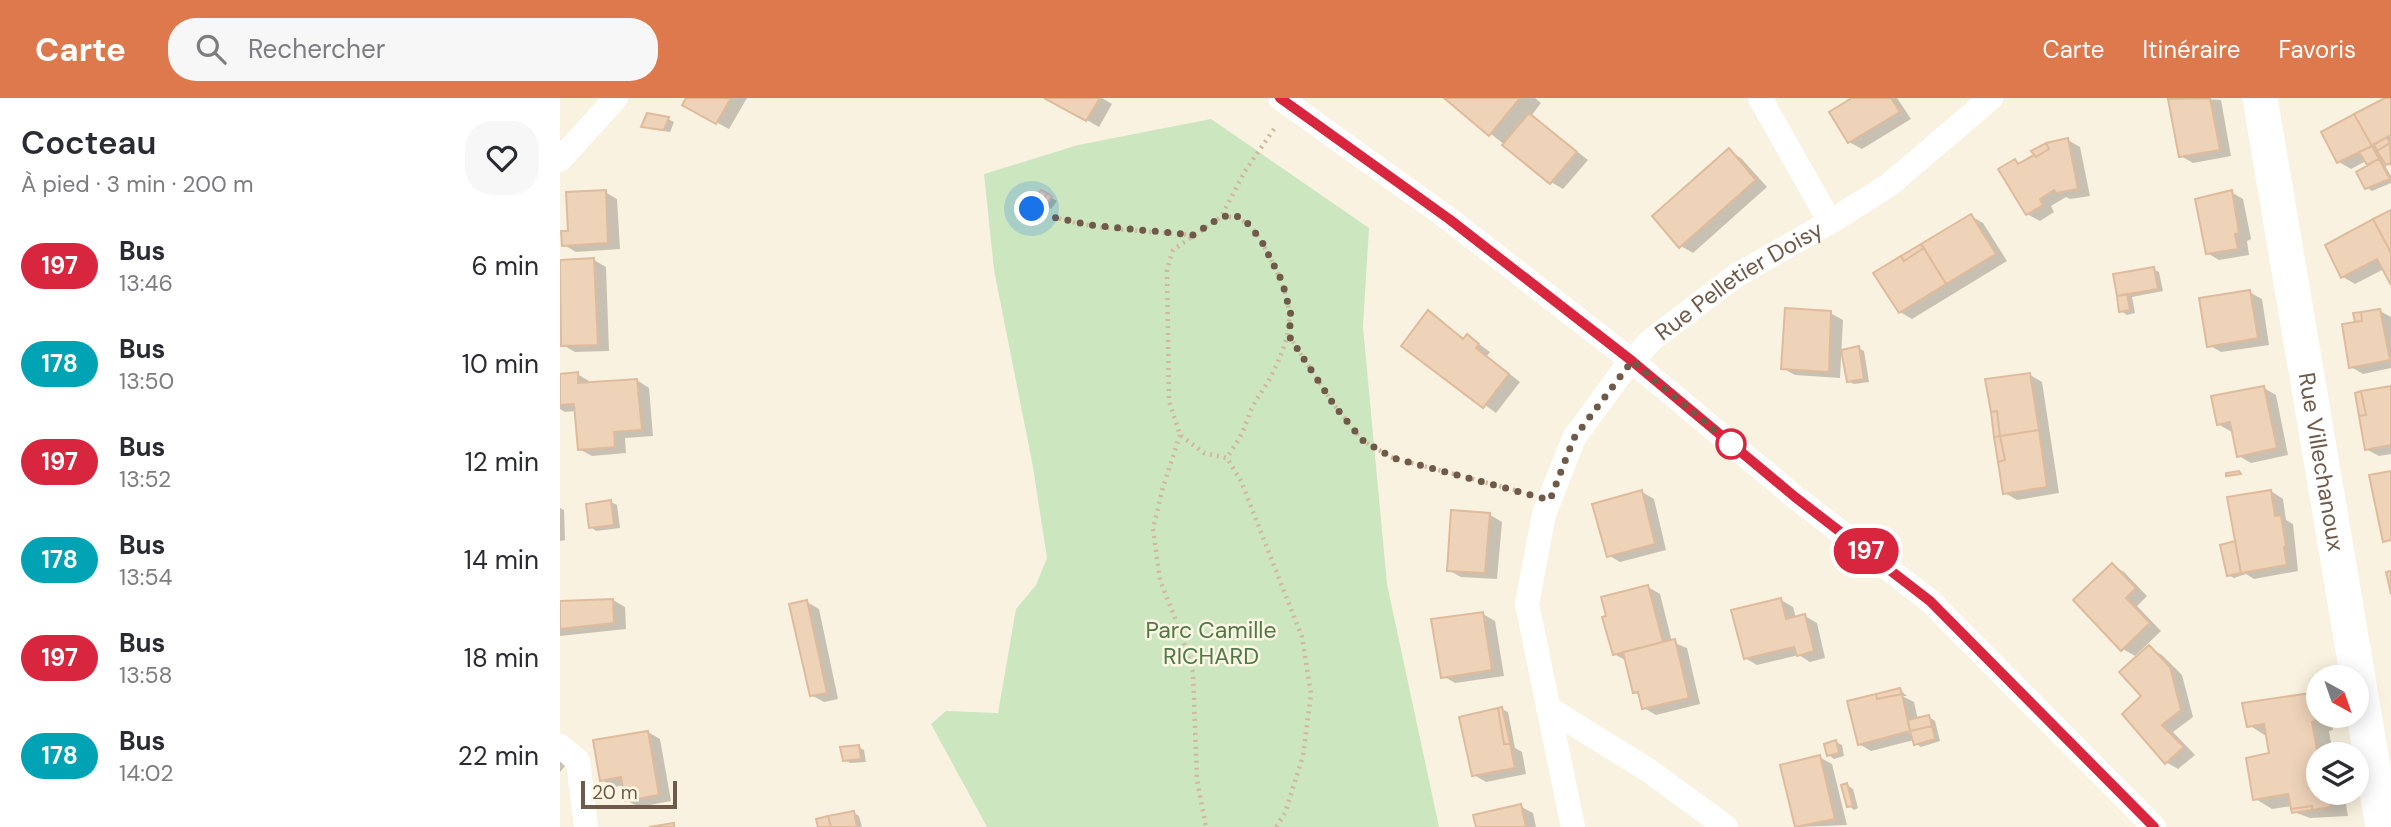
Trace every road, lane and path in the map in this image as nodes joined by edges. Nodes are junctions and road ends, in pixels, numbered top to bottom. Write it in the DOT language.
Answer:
graph roads {
  1 [pos="616,98"];
  2 [pos="1760,98"];
  3 [pos="1990,98"];
  4 [pos="2260,98"];
  5 [pos="1286,102"];
  6 [pos="560,160"];
  7 [pos="1032,209"];
  8 [pos="1221,217"];
  9 [pos="1830,222"];
  10 [pos="1193,235"];
  11 [pos="1289,336"];
  12 [pos="1632,361"];
  13 [pos="1180,435"];
  14 [pos="1227,458"];
  15 [pos="1550,500"];
  16 [pos="1548,708"];
  17 [pos="560,746"];
  18 [pos="586,827"];
  19 [pos="1206,827"];
  20 [pos="1276,827"];
  21 [pos="1573,827"];
  22 [pos="1726,827"];
  23 [pos="2154,827"];
  24 [pos="2384,827"];
  1 -- 6 [label="street"];
  2 -- 9 [label="street, Rue Pelletier Doisy"];
  3 -- 9 [label="street"];
  4 -- 24 [label="street, Rue Villechanoux"];
  5 -- 8 [label="path"];
  5 -- 12 [label="street"];
  7 -- 10 [label="path"];
  8 -- 10 [label="path"];
  8 -- 11 [label="path"];
  9 -- 12 [label="street, Rue Pelletier Doisy"];
  10 -- 13 [label="path"];
  11 -- 14 [label="path"];
  11 -- 15 [label="path"];
  12 -- 15 [label="street, Rue Pelletier Doisy"];
  12 -- 23 [label="street"];
  13 -- 14 [label="path"];
  13 -- 19 [label="path"];
  14 -- 20 [label="path"];
  15 -- 16 [label="street, Rue Pelletier Doisy"];
  16 -- 21 [label="street, Rue Pelletier Doisy"];
  16 -- 22 [label="street"];
  17 -- 18 [label="street"];
}
